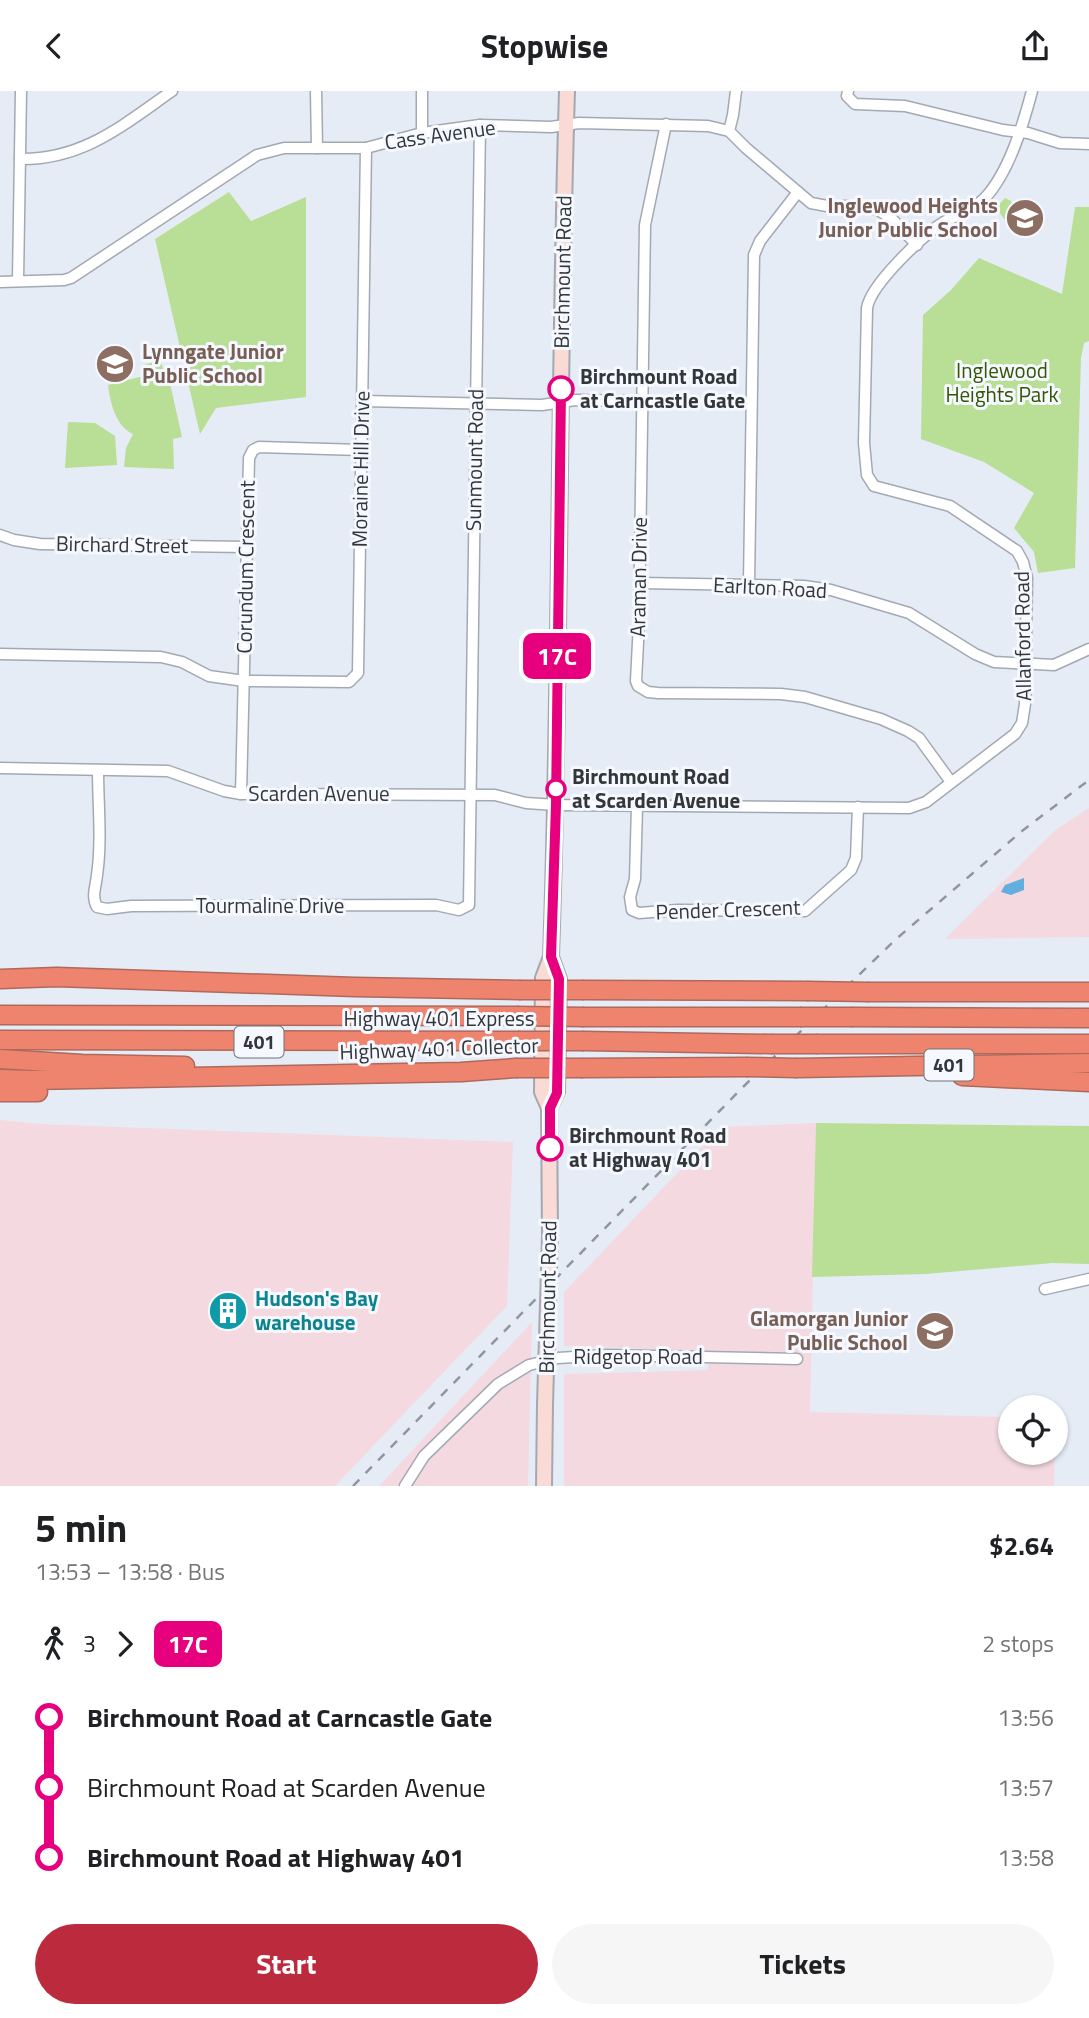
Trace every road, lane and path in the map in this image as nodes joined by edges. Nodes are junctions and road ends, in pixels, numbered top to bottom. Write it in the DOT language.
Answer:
graph roads {
  1 [pos="21,91"];
  2 [pos="172,91"];
  3 [pos="316,91"];
  4 [pos="422,91"];
  5 [pos="567,91"];
  6 [pos="736,91"];
  7 [pos="848,91"];
  8 [pos="1032,91"];
  9 [pos="565,124"];
  10 [pos="666,124"];
  11 [pos="480,125"];
  12 [pos="729,131"];
  13 [pos="1018,132"];
  14 [pos="422,134"];
  15 [pos="1089,143"];
  16 [pos="317,148"];
  17 [pos="366,148"];
  18 [pos="20,159"];
  19 [pos="798,192"];
  20 [pos="917,245"];
  21 [pos="18,281"];
  22 [pos="0,282"];
  23 [pos="363,401"];
  24 [pos="642,401"];
  25 [pos="561,402"];
  26 [pos="476,403"];
  27 [pos="361,450"];
  28 [pos="0,535"];
  29 [pos="246,547"];
  30 [pos="640,583"];
  31 [pos="749,584"];
  32 [pos="1089,649"];
  33 [pos="0,655"];
  34 [pos="1026,664"];
  35 [pos="244,681"];
  36 [pos="0,768"];
  37 [pos="98,769"];
  38 [pos="951,782"];
  39 [pos="241,794"];
  40 [pos="470,795"];
  41 [pos="556,805"];
  42 [pos="637,806"];
  43 [pos="858,807"];
  44 [pos="0,979"];
  45 [pos="1089,981"];
  46 [pos="1089,992"];
  47 [pos="967,993"];
  48 [pos="0,1015"];
  49 [pos="1089,1018"];
  50 [pos="0,1041"];
  51 [pos="1089,1044"];
  52 [pos="0,1059"];
  53 [pos="1089,1063"];
  54 [pos="803,1068"];
  55 [pos="460,1072"];
  56 [pos="0,1079"];
  57 [pos="1089,1082"];
  58 [pos="0,1092"];
  59 [pos="1089,1279"];
  60 [pos="1045,1290"];
  61 [pos="797,1359"];
  62 [pos="405,1486"];
  63 [pos="544,1486"];
  1 -- 18 [label="street"];
  2 -- 18 [label="street"];
  3 -- 16 [label="street"];
  4 -- 14 [label="street"];
  5 -- 9 [label="main road, Birchmount Road"];
  6 -- 12 [label="street"];
  7 -- 13 [label="street"];
  8 -- 13 [label="street, Allanford Road"];
  9 -- 10 [label="street, Cass Avenue"];
  9 -- 11 [label="street, Cass Avenue"];
  9 -- 25 [label="main road, Birchmount Road"];
  10 -- 12 [label="street, Cass Avenue"];
  10 -- 24 [label="street, Araman Drive"];
  11 -- 14 [label="street, Cass Avenue"];
  11 -- 26 [label="street, Sunmount Road"];
  12 -- 19 [label="street"];
  13 -- 15 [label="street"];
  13 -- 20 [label="street, Allanford Road"];
  14 -- 17 [label="street, Cass Avenue"];
  16 -- 17 [label="street, Cass Avenue"];
  16 -- 21 [label="street, Cass Avenue"];
  17 -- 23 [label="street, Moraine Hill Drive"];
  18 -- 21 [label="street"];
  19 -- 20 [label="street"];
  19 -- 31 [label="street"];
  20 -- 34 [label="street, Allanford Road"];
  21 -- 22 [label="street, Cass Avenue"];
  23 -- 26 [label="street"];
  23 -- 27 [label="street, Moraine Hill Drive"];
  24 -- 25 [label="street"];
  24 -- 30 [label="street, Araman Drive"];
  25 -- 26 [label="street"];
  25 -- 41 [label="main road, Birchmount Road"];
  26 -- 40 [label="street, Sunmount Road"];
  27 -- 29 [label="street, Corundum Crescent"];
  27 -- 35 [label="street, Moraine Hill Drive"];
  28 -- 29 [label="street, Birchard Street"];
  29 -- 35 [label="street, Corundum Crescent"];
  30 -- 31 [label="street, Earlton Road"];
  30 -- 38 [label="street, Araman Drive"];
  31 -- 34 [label="street, Earlton Road"];
  32 -- 34 [label="street, Earlton Road"];
  33 -- 35 [label="street, Moraine Hill Drive"];
  34 -- 38 [label="street, Allanford Road"];
  35 -- 39 [label="street, Corundum Crescent"];
  36 -- 37 [label="street, Scarden Avenue"];
  37 -- 39 [label="street, Scarden Avenue"];
  37 -- 40 [label="street, Tourmaline Drive"];
  38 -- 43 [label="street, Allanford Road"];
  39 -- 40 [label="street, Scarden Avenue"];
  40 -- 41 [label="street, Scarden Avenue"];
  41 -- 42 [label="street, Allanford Road"];
  41 -- 63 [label="main road, Birchmount Road, bridge"];
  42 -- 43 [label="street, Allanford Road"];
  42 -- 43 [label="street, Pender Crescent"];
  44 -- 47 [label="highway, bridge"];
  45 -- 47 [label="highway"];
  46 -- 47 [label="highway"];
  48 -- 49 [label="highway, Highway 401 Express / 401, bridge"];
  50 -- 51 [label="highway, Highway 401 Express / 401, bridge"];
  52 -- 55 [label="highway"];
  53 -- 54 [label="highway, Highway 401 Collector / 401"];
  54 -- 55 [label="highway, Highway 401 Collector / 401, bridge"];
  54 -- 57 [label="highway"];
  55 -- 56 [label="highway, Highway 401 Collector / 401"];
  55 -- 58 [label="highway"];
  59 -- 60 [label="street"];
  61 -- 62 [label="street, Ridgetop Road"];
}
